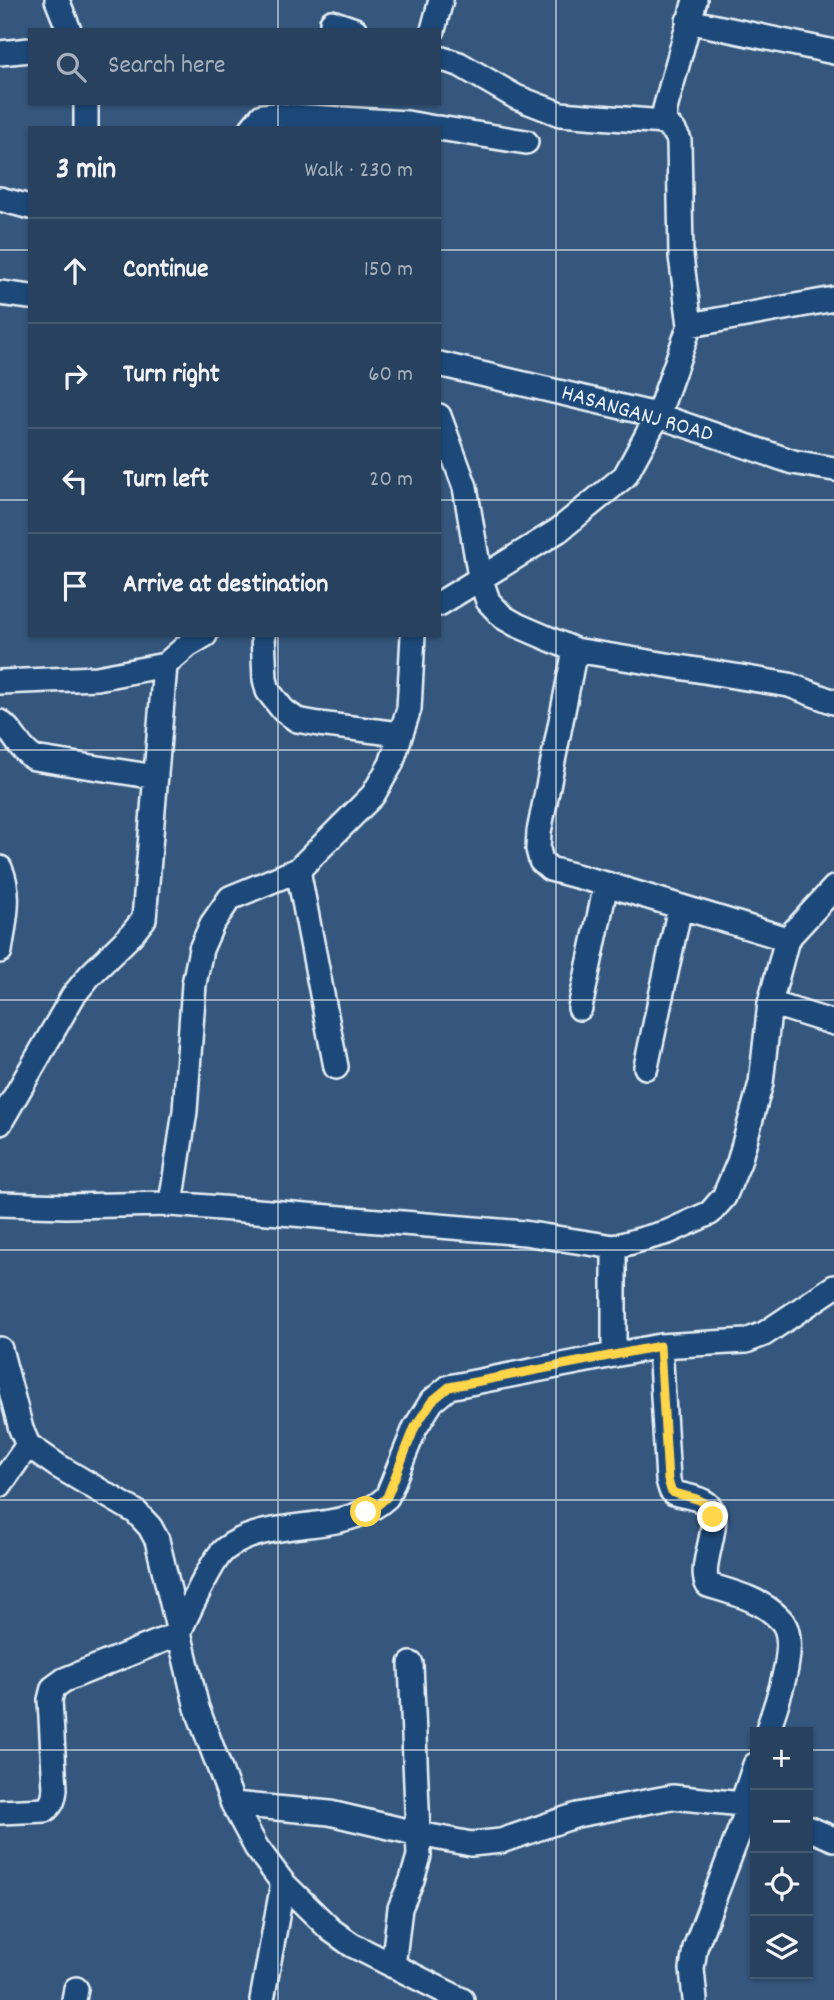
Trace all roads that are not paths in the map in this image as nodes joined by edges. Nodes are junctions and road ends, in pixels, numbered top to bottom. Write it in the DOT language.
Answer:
graph roads {
  1 [pos="57,0"];
  2 [pos="441,0"];
  3 [pos="691,10"];
  4 [pos="332,22"];
  5 [pos="68,28"];
  6 [pos="349,28"];
  7 [pos="434,28"];
  8 [pos="28,50"];
  9 [pos="834,52"];
  10 [pos="0,53"];
  11 [pos="441,59"];
  12 [pos="86,105"];
  13 [pos="664,122"];
  14 [pos="86,126"];
  15 [pos="254,126"];
  16 [pos="422,126"];
  17 [pos="441,129"];
  18 [pos="526,142"];
  19 [pos="0,199"];
  20 [pos="28,206"];
  21 [pos="0,293"];
  22 [pos="28,297"];
  23 [pos="834,299"];
  24 [pos="690,325"];
  25 [pos="441,364"];
  26 [pos="656,415"];
  27 [pos="441,421"];
  28 [pos="834,469"];
  29 [pos="481,577"];
  30 [pos="441,603"];
  31 [pos="202,637"];
  32 [pos="263,637"];
  33 [pos="413,637"];
  34 [pos="575,650"];
  35 [pos="165,665"];
  36 [pos="0,682"];
  37 [pos="834,702"];
  38 [pos="0,722"];
  39 [pos="400,734"];
  40 [pos="156,778"];
  41 [pos="0,868"];
  42 [pos="298,870"];
  43 [pos="606,884"];
  44 [pos="834,888"];
  45 [pos="680,907"];
  46 [pos="787,939"];
  47 [pos="0,951"];
  48 [pos="770,1003"];
  49 [pos="580,1008"];
  50 [pos="834,1023"];
  51 [pos="336,1067"];
  52 [pos="646,1067"];
  53 [pos="0,1123"];
  54 [pos="0,1204"];
  55 [pos="171,1205"];
  56 [pos="614,1247"];
  57 [pos="834,1287"];
  58 [pos="660,1346"];
  59 [pos="0,1349"];
  60 [pos="614,1355"];
  61 [pos="28,1445"];
  62 [pos="0,1485"];
  63 [pos="178,1634"];
  64 [pos="411,1664"];
  65 [pos="769,1727"];
  66 [pos="233,1804"];
  67 [pos="749,1806"];
  68 [pos="0,1812"];
  69 [pos="813,1830"];
  70 [pos="419,1834"];
  71 [pos="834,1839"];
  72 [pos="282,1883"];
  73 [pos="394,1966"];
  74 [pos="262,2000"];
  75 [pos="462,2000"];
  76 [pos="695,2000"];
  1 -- 5 [label="street"];
  2 -- 7 [label="street"];
  3 -- 9 [label="street"];
  3 -- 13 [label="street"];
  4 -- 6 [label="street"];
  8 -- 10 [label="street"];
  11 -- 13 [label="street"];
  12 -- 14 [label="street"];
  13 -- 24 [label="street"];
  15 -- 16 [label="street"];
  17 -- 18 [label="street"];
  19 -- 20 [label="street"];
  21 -- 22 [label="street"];
  23 -- 24 [label="street"];
  24 -- 26 [label="street"];
  25 -- 26 [label="street, HASANGANJ ROAD"];
  26 -- 28 [label="street, HASANGANJ ROAD"];
  26 -- 29 [label="street"];
  27 -- 29 [label="street"];
  29 -- 30 [label="street"];
  29 -- 34 [label="street"];
  31 -- 35 [label="street"];
  32 -- 39 [label="street"];
  33 -- 39 [label="street"];
  34 -- 37 [label="street"];
  34 -- 43 [label="street"];
  35 -- 36 [label="street"];
  35 -- 40 [label="street"];
  38 -- 40 [label="street"];
  39 -- 42 [label="street"];
  40 -- 53 [label="street"];
  41 -- 47 [label="street"];
  42 -- 51 [label="street"];
  42 -- 55 [label="street"];
  43 -- 45 [label="street"];
  43 -- 49 [label="street"];
  44 -- 46 [label="street"];
  45 -- 46 [label="street"];
  45 -- 52 [label="street"];
  46 -- 48 [label="street"];
  48 -- 50 [label="street"];
  48 -- 56 [label="street"];
  54 -- 55 [label="street"];
  55 -- 56 [label="street"];
  56 -- 60 [label="street"];
  57 -- 58 [label="street"];
  58 -- 60 [label="street"];
  58 -- 65 [label="street"];
  59 -- 61 [label="street"];
  60 -- 63 [label="street"];
  61 -- 62 [label="street"];
  61 -- 63 [label="street"];
  63 -- 66 [label="street"];
  63 -- 68 [label="street"];
  64 -- 70 [label="street"];
  66 -- 70 [label="street"];
  66 -- 72 [label="street"];
  67 -- 70 [label="street"];
  67 -- 76 [label="street"];
  69 -- 71 [label="street"];
  70 -- 73 [label="street"];
  72 -- 73 [label="street"];
  72 -- 74 [label="street"];
  73 -- 75 [label="street"];
}
